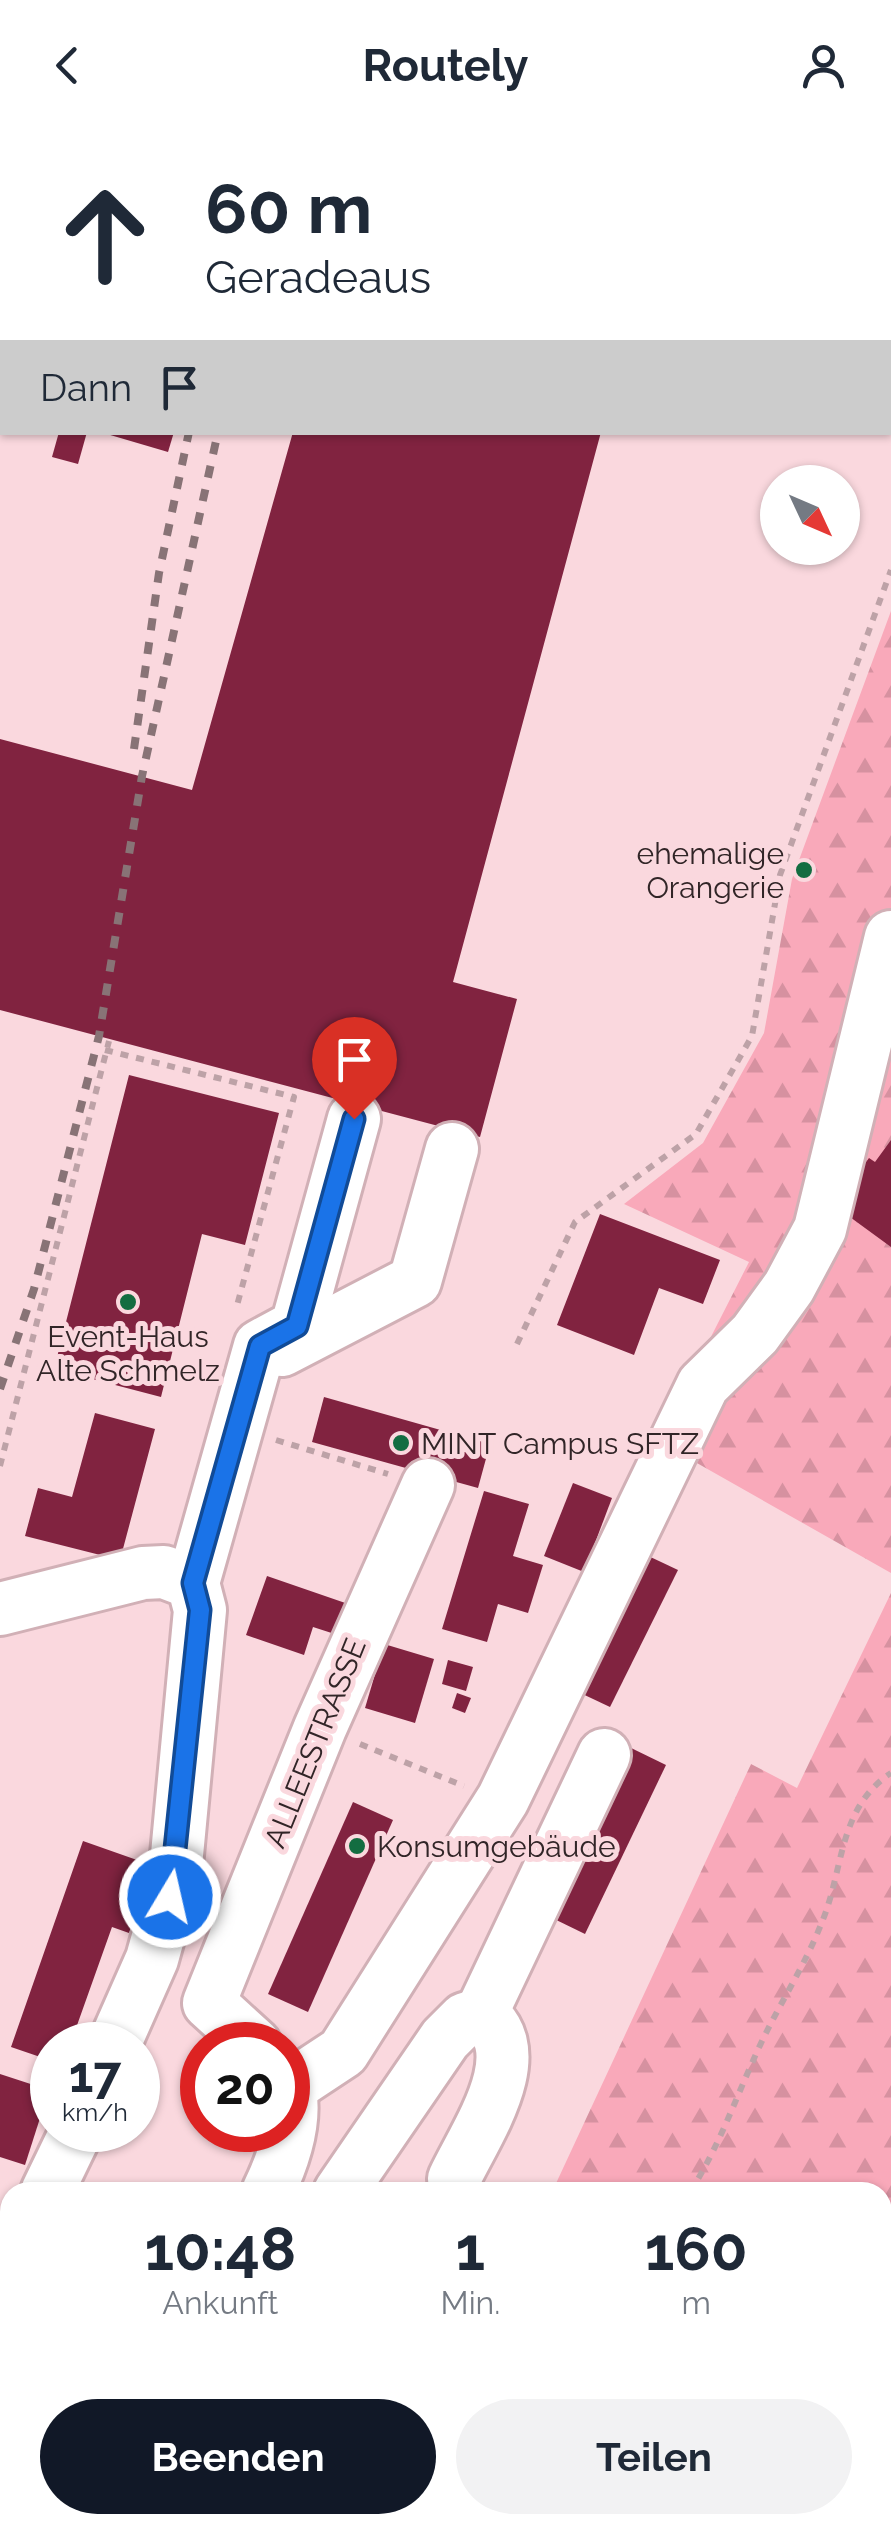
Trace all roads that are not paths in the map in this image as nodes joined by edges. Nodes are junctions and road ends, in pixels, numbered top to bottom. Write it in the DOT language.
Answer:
graph roads {
  1 [pos="891,937"];
  2 [pos="354,1119"];
  3 [pos="452,1148"];
  4 [pos="282,1350"];
  5 [pos="428,1486"];
  6 [pos="193,1583"];
  7 [pos="0,1608"];
  8 [pos="604,1755"];
  9 [pos="481,2014"];
  10 [pos="124,2022"];
  11 [pos="230,2022"];
  12 [pos="310,2072"];
  13 [pos="67,2152"];
  14 [pos="285,2152"];
  15 [pos="454,2180"];
  16 [pos="53,2182"];
  17 [pos="272,2182"];
  18 [pos="347,2182"];
  1 -- 12 [label="street"];
  2 -- 6 [label="street"];
  3 -- 4 [label="street"];
  5 -- 11 [label="street, ALLEESTRASSE"];
  6 -- 7 [label="street"];
  6 -- 10 [label="street"];
  8 -- 9 [label="street"];
  9 -- 15 [label="street"];
  9 -- 18 [label="street"];
  13 -- 16 [label="street"];
  14 -- 17 [label="street"];
}
